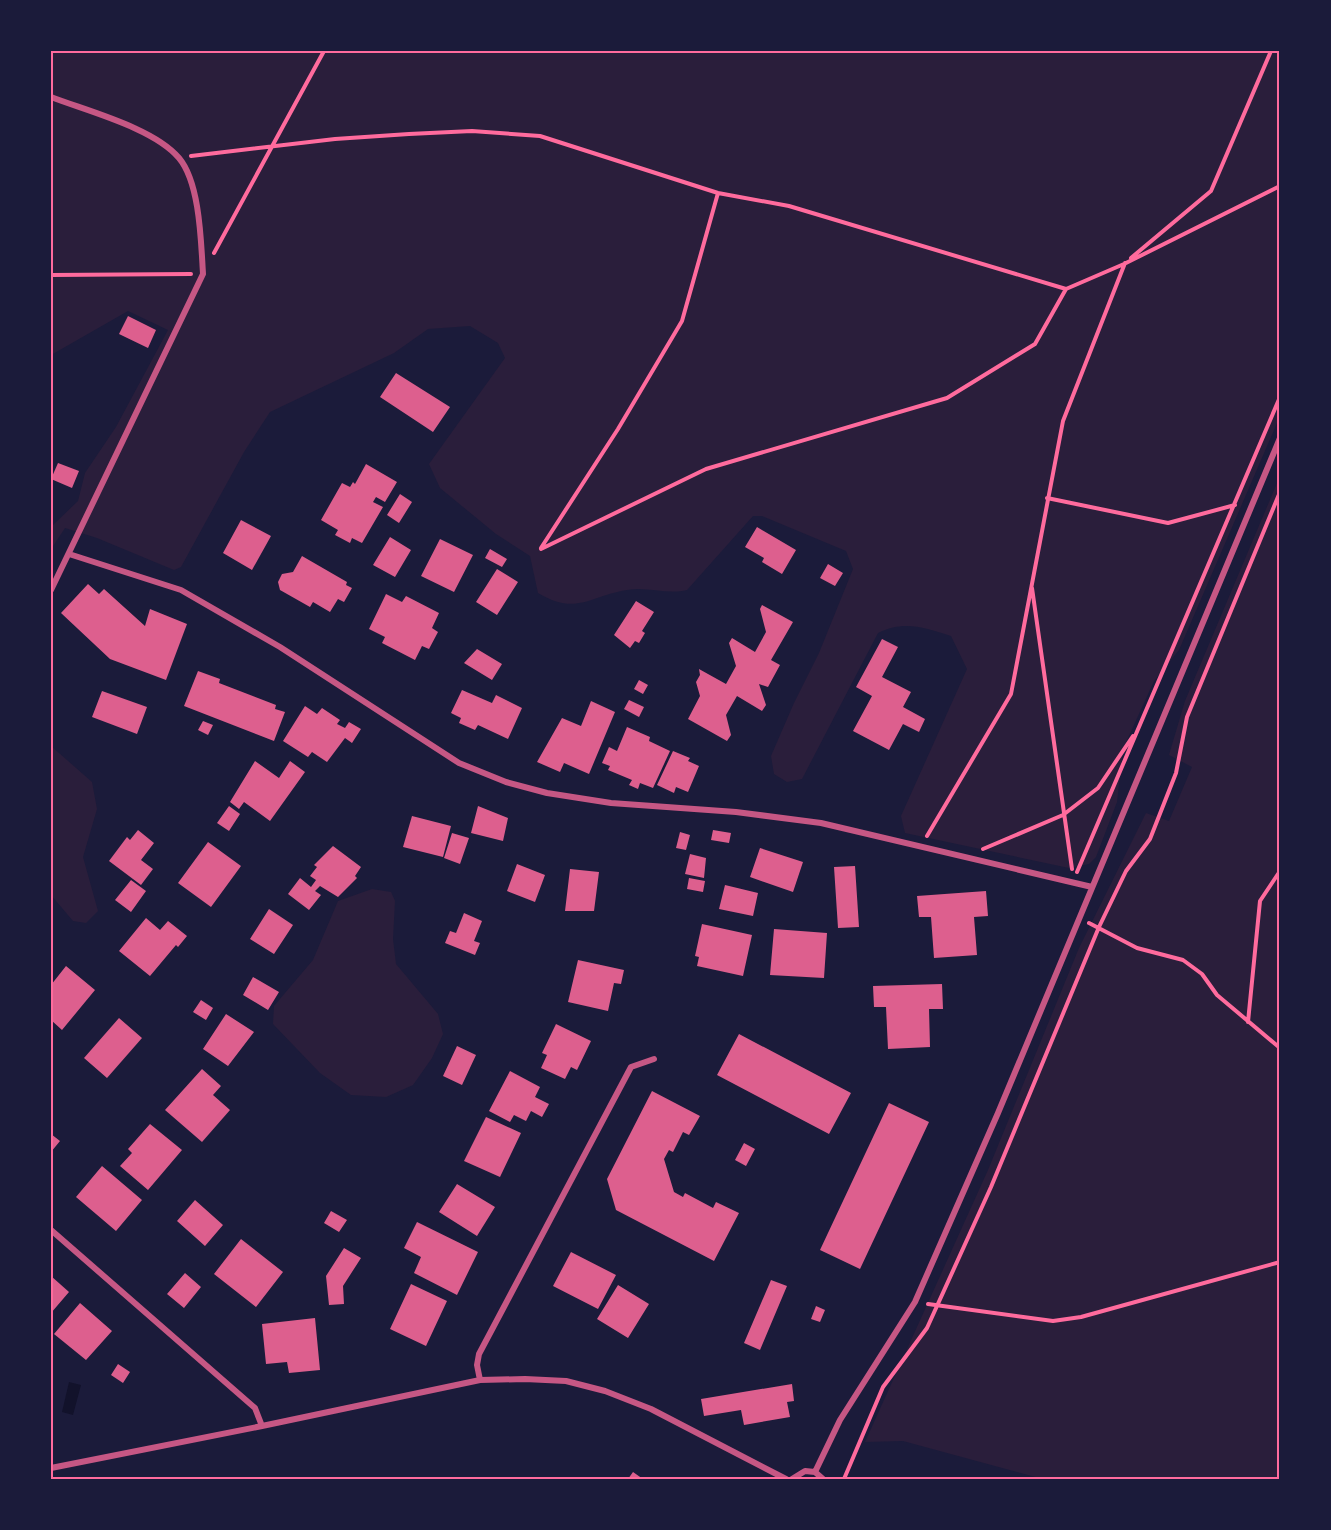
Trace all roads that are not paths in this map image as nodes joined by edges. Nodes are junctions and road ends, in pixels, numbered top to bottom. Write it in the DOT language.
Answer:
graph roads {
  1 [pos="51,97"];
  2 [pos="1280,438"];
  3 [pos="69,554"];
  4 [pos="51,590"];
  5 [pos="1092,887"];
  6 [pos="654,1059"];
  7 [pos="51,1230"];
  8 [pos="480,1380"];
  9 [pos="262,1426"];
  10 [pos="51,1468"];
  11 [pos="815,1472"];
  12 [pos="786,1479"];
  13 [pos="792,1479"];
  14 [pos="823,1479"];
  1 -- 3 [label="street"];
  2 -- 5 [label="street"];
  3 -- 4 [label="street"];
  3 -- 5 [label="street"];
  5 -- 11 [label="street"];
  6 -- 8 [label="street"];
  7 -- 9 [label="street"];
  8 -- 9 [label="street"];
  8 -- 12 [label="street"];
  9 -- 10 [label="street"];
  11 -- 13 [label="street"];
  11 -- 14 [label="street"];
}
